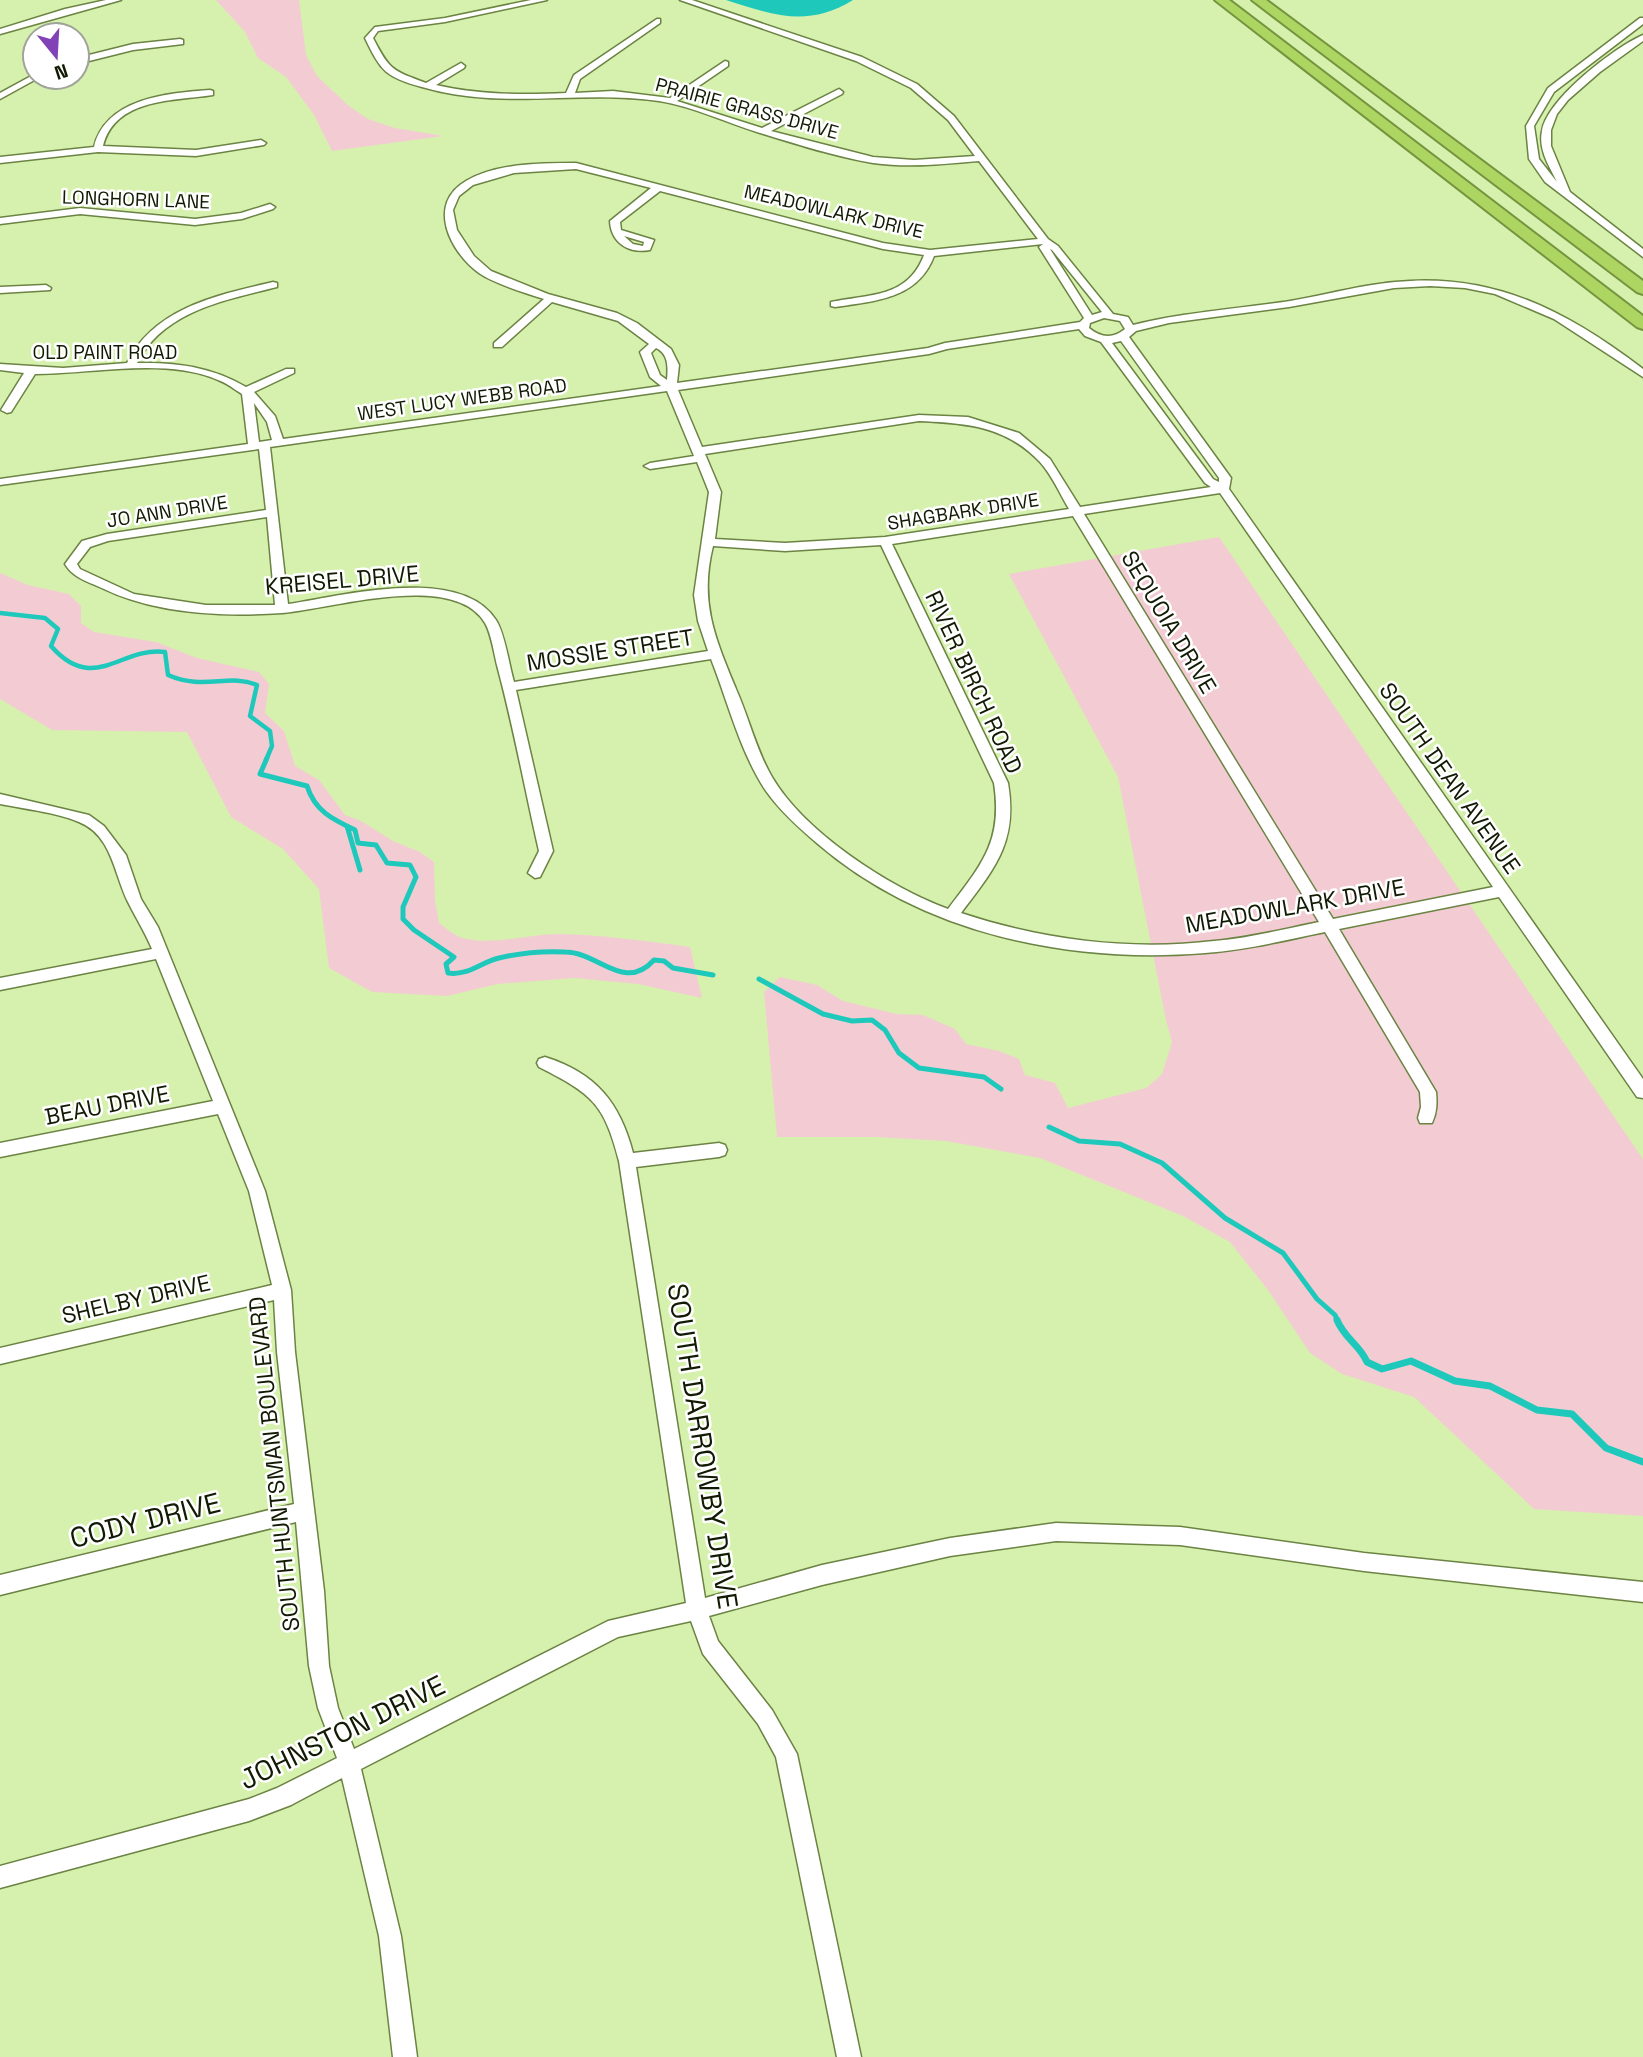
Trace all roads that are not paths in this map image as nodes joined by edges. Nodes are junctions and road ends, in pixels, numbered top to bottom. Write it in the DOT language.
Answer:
graph roads {
  1 [pos="117,0"];
  2 [pos="544,0"];
  3 [pos="684,0"];
  4 [pos="1222,0"];
  5 [pos="1258,0"];
  6 [pos="1643,20"];
  7 [pos="657,21"];
  8 [pos="0,32"];
  9 [pos="1643,37"];
  10 [pos="180,42"];
  11 [pos="91,58"];
  12 [pos="725,64"];
  13 [pos="461,66"];
  14 [pos="21,85"];
  15 [pos="429,86"];
  16 [pos="839,92"];
  17 [pos="209,93"];
  18 [pos="0,96"];
  19 [pos="570,96"];
  20 [pos="670,102"];
  21 [pos="763,131"];
  22 [pos="261,143"];
  23 [pos="98,149"];
  24 [pos="982,158"];
  25 [pos="0,160"];
  26 [pos="660,187"];
  27 [pos="1571,199"];
  28 [pos="270,207"];
  29 [pos="0,221"];
  30 [pos="619,232"];
  31 [pos="1045,241"];
  32 [pos="1642,252"];
  33 [pos="930,253"];
  34 [pos="273,285"];
  35 [pos="46,288"];
  36 [pos="1643,289"];
  37 [pos="0,290"];
  38 [pos="1323,297"];
  39 [pos="550,299"];
  40 [pos="835,304"];
  41 [pos="1109,315"];
  42 [pos="1122,319"];
  43 [pos="1086,321"];
  44 [pos="1643,324"];
  45 [pos="1128,333"];
  46 [pos="1090,335"];
  47 [pos="1104,339"];
  48 [pos="498,345"];
  49 [pos="654,345"];
  50 [pos="929,351"];
  51 [pos="0,367"];
  52 [pos="130,367"];
  53 [pos="32,370"];
  54 [pos="290,371"];
  55 [pos="1643,374"];
  56 [pos="671,387"];
  57 [pos="247,391"];
  58 [pos="7,410"];
  59 [pos="278,443"];
  60 [pos="259,446"];
  61 [pos="701,454"];
  62 [pos="650,466"];
  63 [pos="0,482"];
  64 [pos="1223,489"];
  65 [pos="1079,511"];
  66 [pos="272,512"];
  67 [pos="885,541"];
  68 [pos="707,542"];
  69 [pos="74,558"];
  70 [pos="281,609"];
  71 [pos="716,654"];
  72 [pos="509,687"];
  73 [pos="0,799"];
  74 [pos="535,873"];
  75 [pos="1501,891"];
  76 [pos="952,915"];
  77 [pos="1330,926"];
  78 [pos="161,953"];
  79 [pos="0,984"];
  80 [pos="545,1063"];
  81 [pos="1643,1092"];
  82 [pos="223,1106"];
  83 [pos="1426,1118"];
  84 [pos="0,1150"];
  85 [pos="719,1150"];
  86 [pos="627,1161"];
  87 [pos="282,1290"];
  88 [pos="0,1356"];
  89 [pos="304,1511"];
  90 [pos="0,1585"];
  91 [pos="1643,1592"];
  92 [pos="697,1610"];
  93 [pos="349,1763"];
  94 [pos="0,1877"];
  95 [pos="405,2057"];
  96 [pos="849,2057"];
  1 -- 8 [label="street"];
  2 -- 15 [label="street, PRAIRIE GRASS DRIVE"];
  3 -- 24 [label="street"];
  4 -- 44 [label="highway"];
  5 -- 36 [label="highway"];
  6 -- 27 [label="street"];
  7 -- 19 [label="street"];
  9 -- 27 [label="street"];
  10 -- 11 [label="street"];
  12 -- 20 [label="street"];
  13 -- 15 [label="street"];
  14 -- 18 [label="street"];
  15 -- 19 [label="street, PRAIRIE GRASS DRIVE"];
  16 -- 21 [label="street"];
  17 -- 23 [label="street"];
  19 -- 20 [label="street, PRAIRIE GRASS DRIVE"];
  20 -- 21 [label="street, PRAIRIE GRASS DRIVE"];
  21 -- 24 [label="street, PRAIRIE GRASS DRIVE"];
  22 -- 23 [label="street"];
  23 -- 25 [label="street"];
  24 -- 31 [label="street"];
  26 -- 30 [label="street"];
  26 -- 33 [label="street, MEADOWLARK DRIVE"];
  26 -- 39 [label="street, MEADOWLARK DRIVE"];
  27 -- 32 [label="street"];
  28 -- 29 [label="street, LONGHORN LANE"];
  31 -- 33 [label="street, MEADOWLARK DRIVE"];
  31 -- 41 [label="street"];
  31 -- 43 [label="street"];
  33 -- 40 [label="street"];
  34 -- 52 [label="street"];
  35 -- 37 [label="street"];
  38 -- 42 [label="street"];
  38 -- 45 [label="street"];
  38 -- 55 [label="street"];
  39 -- 48 [label="street"];
  39 -- 49 [label="street"];
  41 -- 42 [label="street"];
  41 -- 43 [label="street, WEST LUCY WEBB ROAD"];
  42 -- 45 [label="street, SOUTH DEAN AVENUE"];
  43 -- 46 [label="street"];
  43 -- 50 [label="street, WEST LUCY WEBB ROAD"];
  45 -- 47 [label="street"];
  45 -- 64 [label="street, SOUTH DEAN AVENUE"];
  46 -- 47 [label="street"];
  46 -- 50 [label="street, WEST LUCY WEBB ROAD"];
  47 -- 64 [label="street, SOUTH DEAN AVENUE"];
  49 -- 56 [label="street"];
  49 -- 56 [label="street"];
  50 -- 56 [label="street, WEST LUCY WEBB ROAD"];
  51 -- 53 [label="street, OLD PAINT ROAD"];
  52 -- 53 [label="street, OLD PAINT ROAD"];
  52 -- 57 [label="street, OLD PAINT ROAD"];
  53 -- 58 [label="street"];
  54 -- 57 [label="street"];
  56 -- 59 [label="street, WEST LUCY WEBB ROAD"];
  56 -- 61 [label="street, MEADOWLARK DRIVE"];
  57 -- 59 [label="street, OLD PAINT ROAD"];
  57 -- 60 [label="street"];
  59 -- 60 [label="street, WEST LUCY WEBB ROAD"];
  60 -- 63 [label="street, WEST LUCY WEBB ROAD"];
  60 -- 66 [label="street"];
  61 -- 62 [label="street, SEQUOIA DRIVE"];
  61 -- 65 [label="street, SEQUOIA DRIVE"];
  61 -- 68 [label="street, MEADOWLARK DRIVE"];
  64 -- 65 [label="street, SHAGBARK DRIVE"];
  64 -- 75 [label="street, SOUTH DEAN AVENUE"];
  65 -- 67 [label="street, SHAGBARK DRIVE"];
  65 -- 77 [label="street, SEQUOIA DRIVE"];
  66 -- 69 [label="street, JO ANN DRIVE"];
  66 -- 70 [label="street"];
  67 -- 68 [label="street, SHAGBARK DRIVE"];
  67 -- 76 [label="street, RIVER BIRCH ROAD"];
  68 -- 71 [label="street, MEADOWLARK DRIVE"];
  69 -- 70 [label="street, KREISEL DRIVE"];
  70 -- 72 [label="street, KREISEL DRIVE"];
  71 -- 72 [label="street, MOSSIE STREET"];
  71 -- 76 [label="street, MEADOWLARK DRIVE"];
  72 -- 74 [label="street, KREISEL DRIVE"];
  73 -- 78 [label="street, SOUTH HUNTSMAN BOULEVARD"];
  75 -- 77 [label="street, MEADOWLARK DRIVE"];
  75 -- 81 [label="street, SOUTH DEAN AVENUE"];
  76 -- 77 [label="street, MEADOWLARK DRIVE"];
  77 -- 83 [label="street, SEQUOIA DRIVE"];
  78 -- 79 [label="street"];
  78 -- 82 [label="street, SOUTH HUNTSMAN BOULEVARD"];
  80 -- 86 [label="street, SOUTH DARROWBY DRIVE"];
  82 -- 84 [label="street, BEAU DRIVE"];
  82 -- 87 [label="street, SOUTH HUNTSMAN BOULEVARD"];
  85 -- 86 [label="street"];
  86 -- 92 [label="street, SOUTH DARROWBY DRIVE"];
  87 -- 88 [label="street, SHELBY DRIVE"];
  87 -- 89 [label="street, SOUTH HUNTSMAN BOULEVARD"];
  89 -- 90 [label="street, CODY DRIVE"];
  89 -- 93 [label="street, SOUTH HUNTSMAN BOULEVARD"];
  91 -- 92 [label="street, JOHNSTON DRIVE"];
  92 -- 93 [label="street, JOHNSTON DRIVE"];
  92 -- 96 [label="street, SOUTH DARROWBY DRIVE"];
  93 -- 94 [label="street, JOHNSTON DRIVE"];
  93 -- 95 [label="street, SOUTH HUNTSMAN BOULEVARD"];
}
